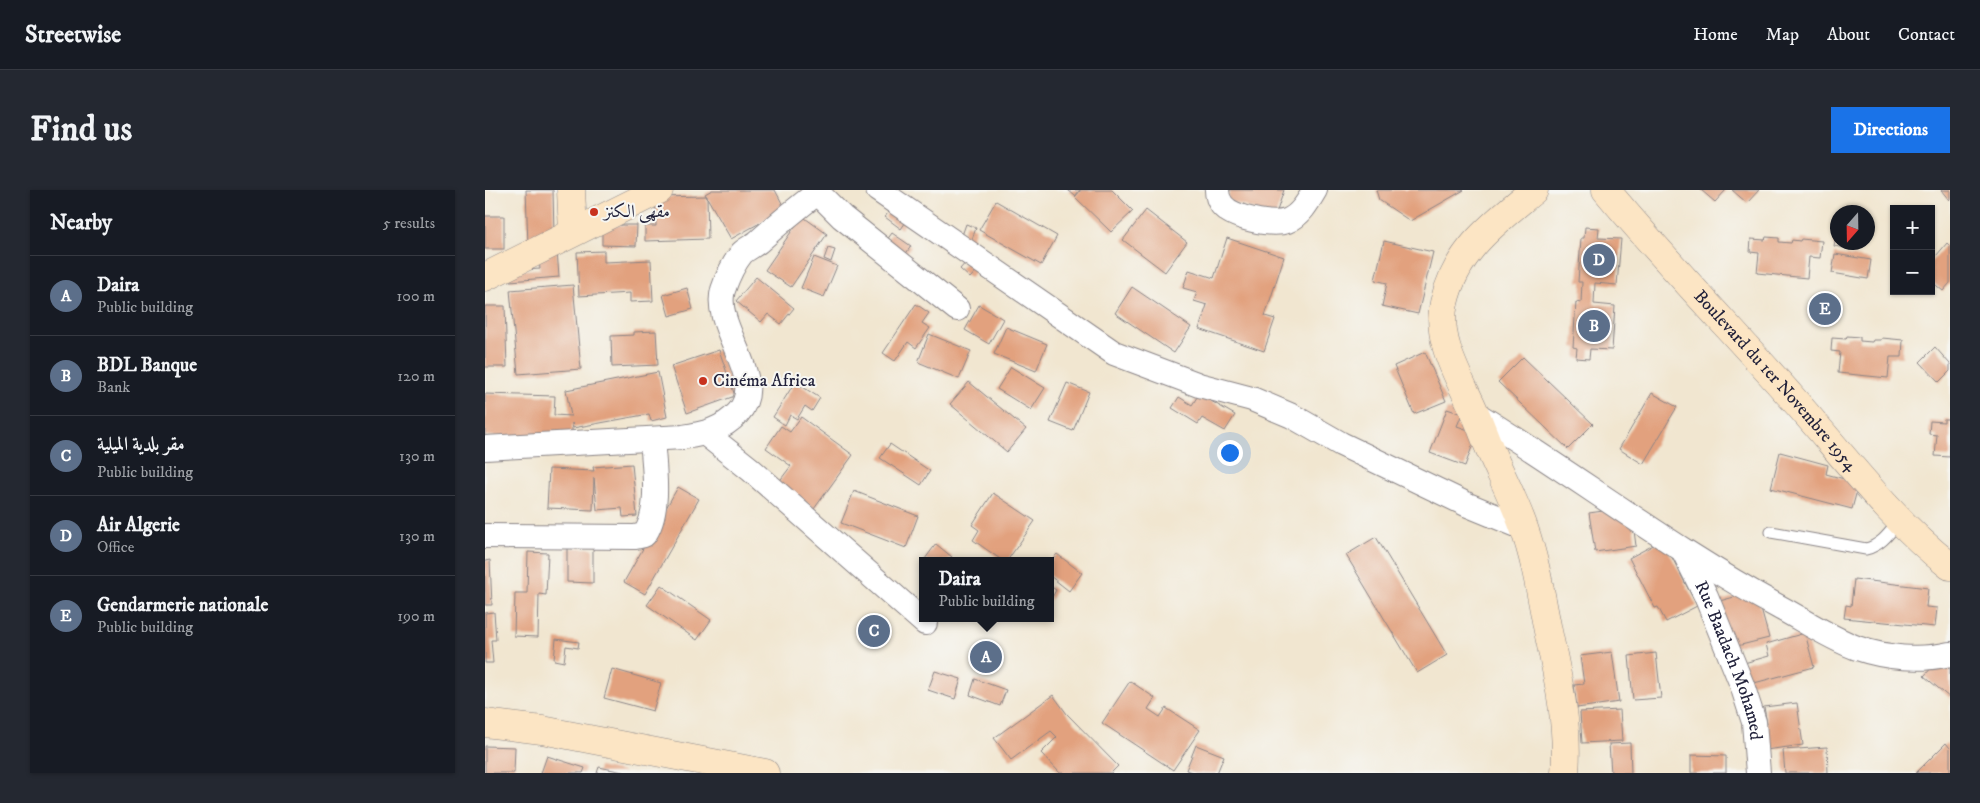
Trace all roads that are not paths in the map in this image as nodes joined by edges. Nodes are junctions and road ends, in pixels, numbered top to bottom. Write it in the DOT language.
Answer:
graph roads {
  1 [pos="571,190"];
  2 [pos="659,190"];
  3 [pos="879,190"];
  4 [pos="1217,190"];
  5 [pos="1315,190"];
  6 [pos="1534,190"];
  7 [pos="1606,190"];
  8 [pos="816,192"];
  9 [pos="573,232"];
  10 [pos="485,277"];
  11 [pos="957,309"];
  12 [pos="1476,414"];
  13 [pos="706,434"];
  14 [pos="652,439"];
  15 [pos="485,448"];
  16 [pos="1900,520"];
  17 [pos="1524,528"];
  18 [pos="1771,532"];
  19 [pos="485,536"];
  20 [pos="1684,552"];
  21 [pos="1947,557"];
  22 [pos="919,618"];
  23 [pos="1950,654"];
  24 [pos="485,723"];
  25 [pos="765,773"];
  26 [pos="1565,773"];
  27 [pos="1758,773"];
  1 -- 9 [label="main road"];
  2 -- 9 [label="main road"];
  3 -- 17 [label="street"];
  4 -- 5 [label="street"];
  6 -- 12 [label="main road"];
  7 -- 16 [label="main road, Boulevard du 1er Novembre 1954"];
  8 -- 11 [label="street"];
  8 -- 13 [label="street"];
  9 -- 10 [label="main road"];
  12 -- 17 [label="main road"];
  12 -- 20 [label="street"];
  13 -- 14 [label="street"];
  13 -- 22 [label="street"];
  14 -- 15 [label="street"];
  14 -- 19 [label="street"];
  16 -- 18 [label="lane"];
  16 -- 21 [label="main road, Boulevard du 1er Novembre 1954"];
  17 -- 26 [label="main road"];
  20 -- 23 [label="street"];
  20 -- 27 [label="street, Rue Baadach Mohamed"];
  24 -- 25 [label="main road"];
}
